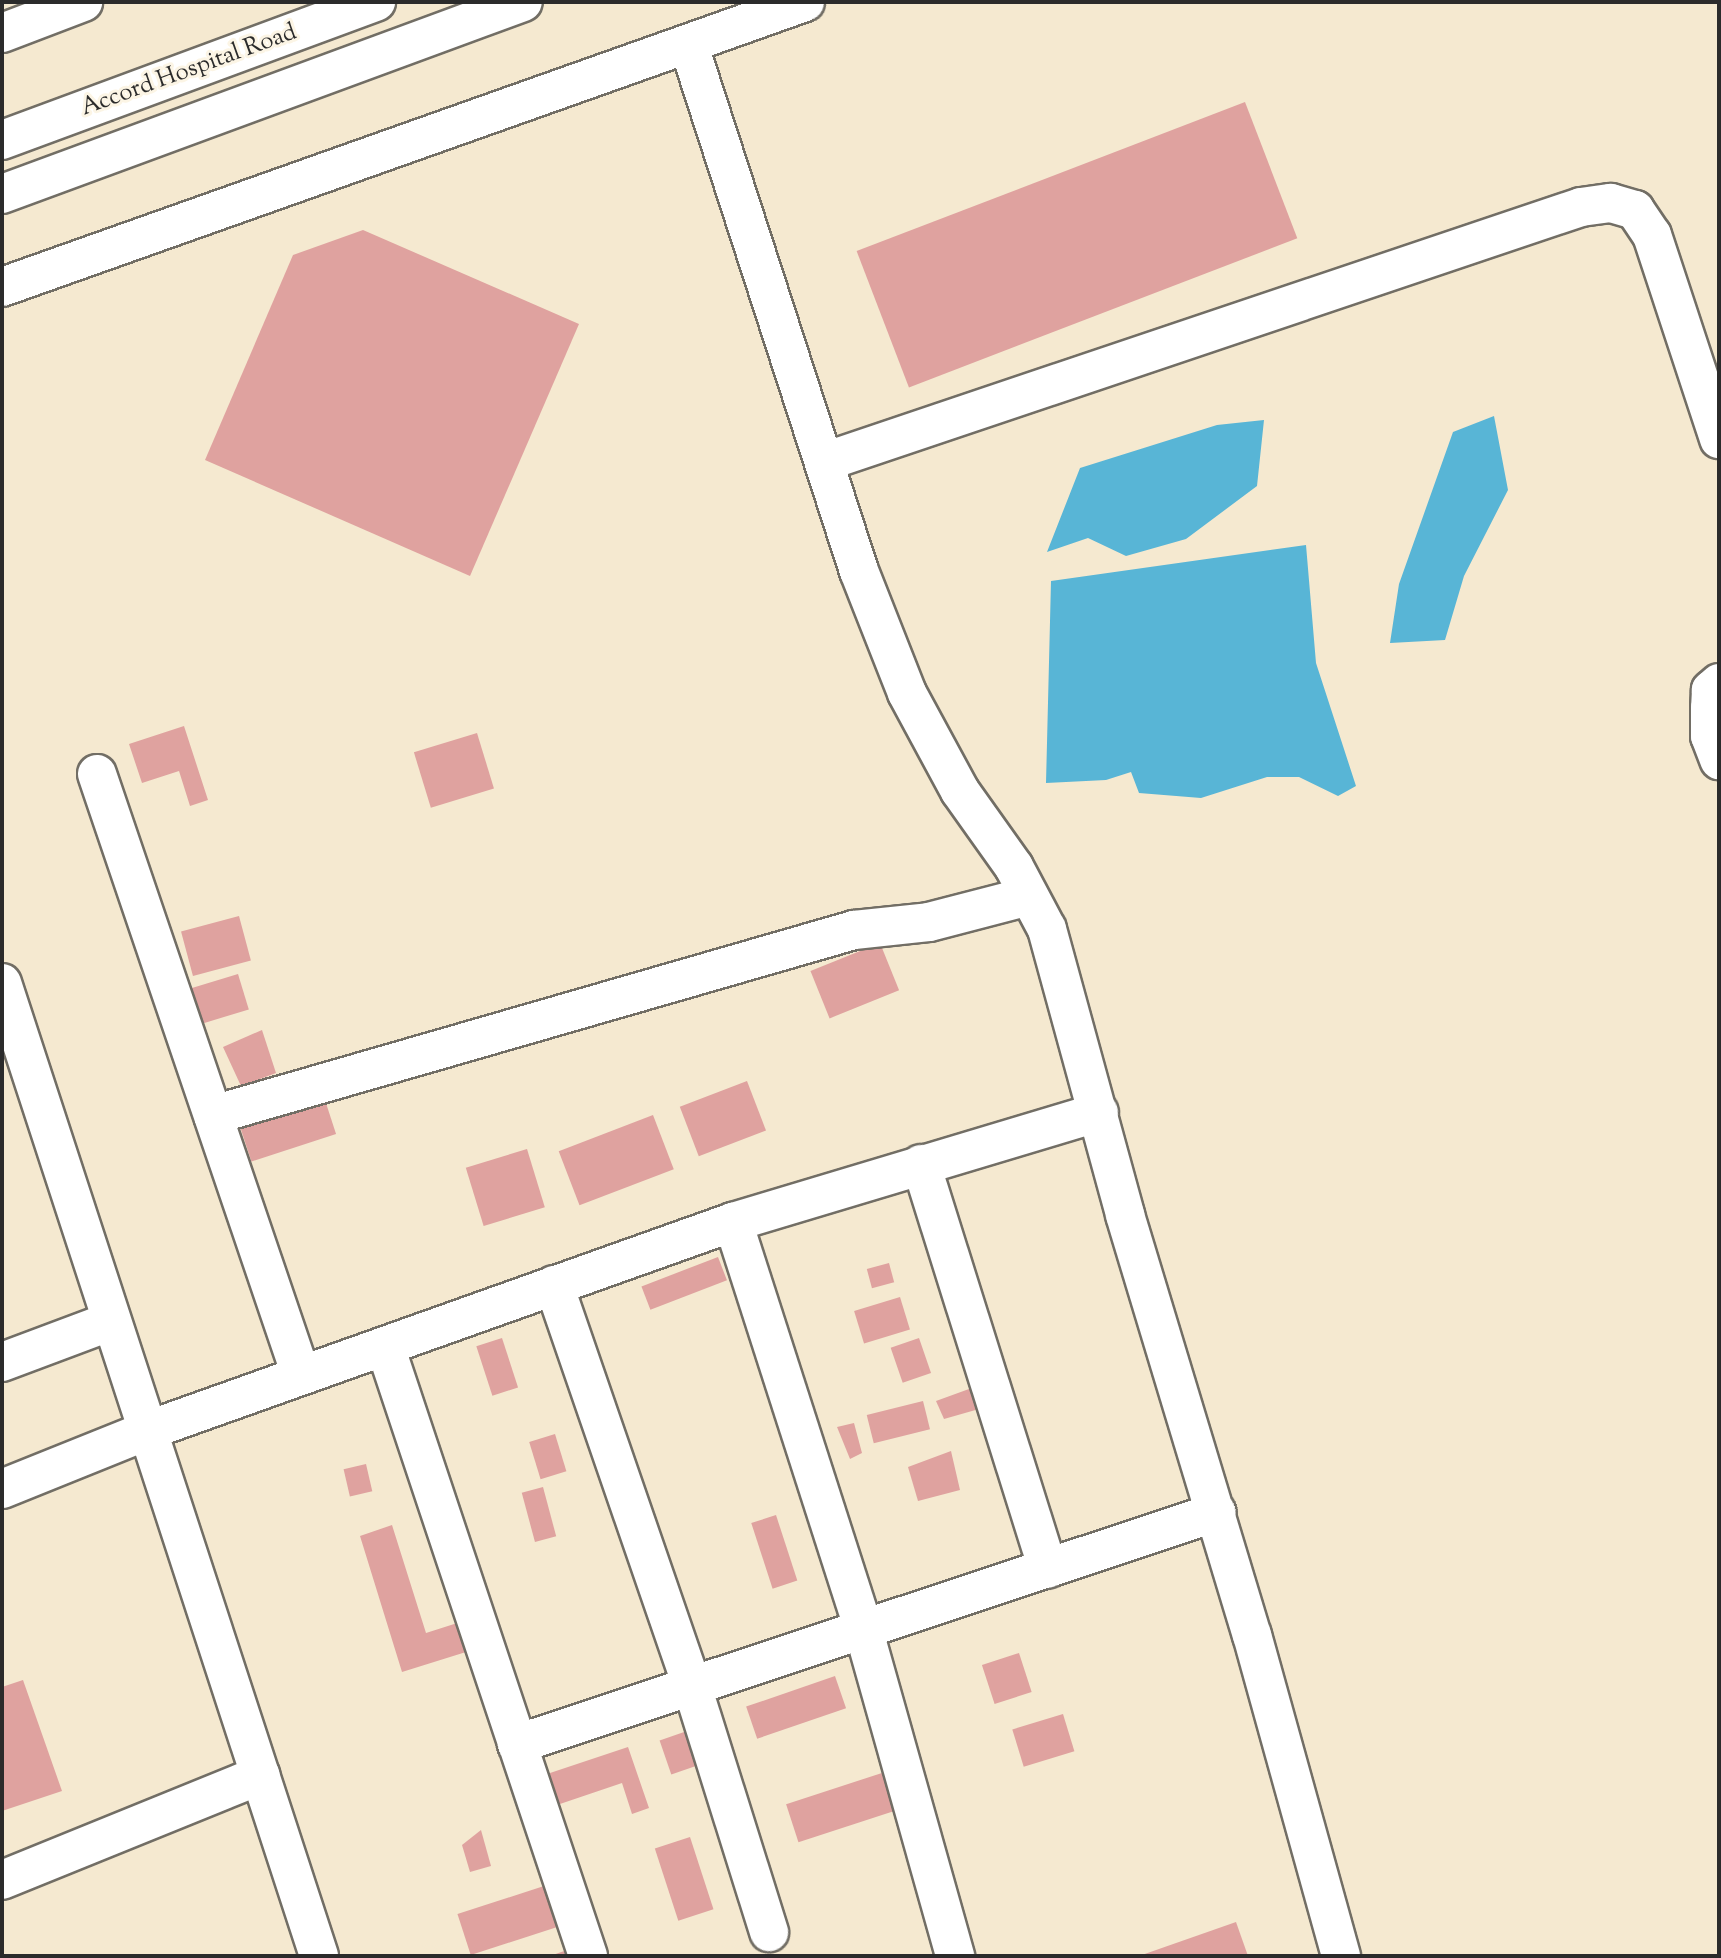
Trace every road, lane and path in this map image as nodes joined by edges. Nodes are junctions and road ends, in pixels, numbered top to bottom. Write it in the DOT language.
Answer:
graph roads {
  1 [pos="83,2"];
  2 [pos="376,2"];
  3 [pos="523,2"];
  4 [pos="805,2"];
  5 [pos="2,33"];
  6 [pos="689,46"];
  7 [pos="2,140"];
  8 [pos="2,194"];
  9 [pos="2,287"];
  10 [pos="1719,439"];
  11 [pos="824,462"];
  12 [pos="1719,683"];
  13 [pos="1719,760"];
  14 [pos="97,774"];
  15 [pos="1029,896"];
  16 [pos="2,983"];
  17 [pos="10,1037"];
  18 [pos="1099,1112"];
  19 [pos="213,1115"];
  20 [pos="920,1164"];
  21 [pos="733,1222"];
  22 [pos="554,1285"];
  23 [pos="109,1322"];
  24 [pos="385,1346"];
  25 [pos="2,1362"];
  26 [pos="302,1375"];
  27 [pos="146,1431"];
  28 [pos="2,1489"];
  29 [pos="1217,1512"];
  30 [pos="1048,1569"];
  31 [pos="863,1628"];
  32 [pos="692,1686"];
  33 [pos="517,1744"];
  34 [pos="260,1775"];
  35 [pos="2,1880"];
  36 [pos="769,1932"];
  37 [pos="319,1956"];
  38 [pos="588,1956"];
  39 [pos="955,1956"];
  40 [pos="1341,1956"];
  1 -- 5 [label="street"];
  2 -- 7 [label="street, Accord Hospital Road"];
  3 -- 8 [label="street"];
  4 -- 6 [label="street"];
  6 -- 9 [label="street"];
  6 -- 11 [label="street"];
  10 -- 11 [label="street"];
  11 -- 15 [label="street"];
  12 -- 13 [label="street"];
  14 -- 19 [label="street"];
  15 -- 18 [label="street"];
  15 -- 19 [label="street"];
  16 -- 17 [label="street"];
  17 -- 23 [label="street"];
  18 -- 20 [label="street"];
  18 -- 29 [label="street"];
  19 -- 26 [label="street"];
  20 -- 21 [label="street"];
  20 -- 30 [label="street"];
  21 -- 22 [label="street"];
  21 -- 31 [label="street"];
  22 -- 24 [label="street"];
  22 -- 32 [label="street"];
  23 -- 25 [label="street"];
  23 -- 27 [label="street"];
  24 -- 26 [label="street"];
  24 -- 33 [label="street"];
  26 -- 27 [label="street"];
  27 -- 28 [label="street"];
  27 -- 34 [label="street"];
  29 -- 30 [label="street"];
  29 -- 40 [label="street"];
  30 -- 31 [label="street"];
  31 -- 32 [label="street"];
  31 -- 39 [label="street"];
  32 -- 33 [label="street"];
  32 -- 36 [label="street"];
  33 -- 38 [label="street"];
  34 -- 35 [label="street"];
  34 -- 37 [label="street"];
}
